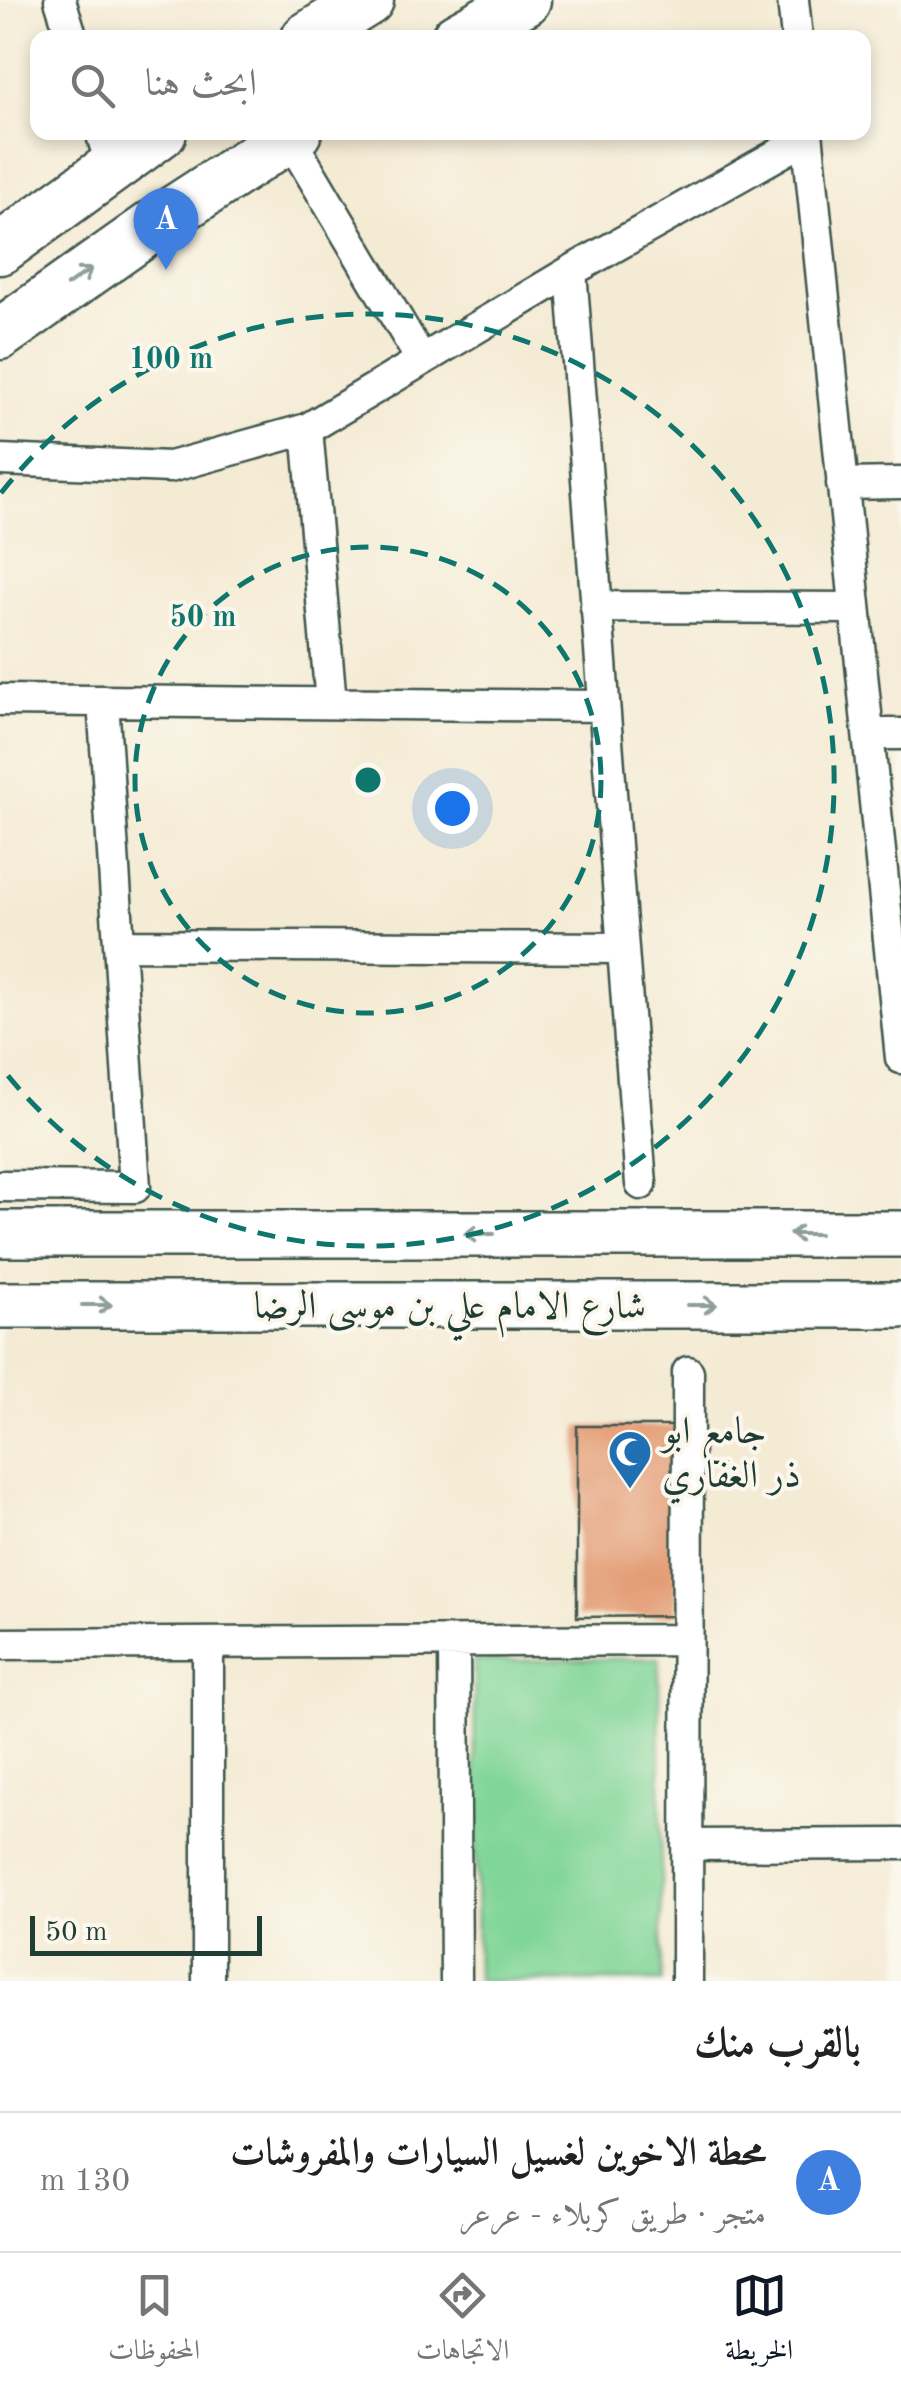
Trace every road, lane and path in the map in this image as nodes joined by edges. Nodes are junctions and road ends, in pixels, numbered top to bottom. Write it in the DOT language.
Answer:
graph roads {
  1 [pos="368,0"];
  2 [pos="793,0"];
  3 [pos="67,2"];
  4 [pos="71,30"];
  5 [pos="320,30"];
  6 [pos="796,30"];
  7 [pos="137,140"];
  8 [pos="283,140"];
  9 [pos="295,140"];
  10 [pos="798,140"];
  11 [pos="808,140"];
  12 [pos="106,150"];
  13 [pos="0,249"];
  14 [pos="571,272"];
  15 [pos="0,334"];
  16 [pos="421,359"];
  17 [pos="306,429"];
  18 [pos="0,460"];
  19 [pos="901,483"];
  20 [pos="842,484"];
  21 [pos="596,607"];
  22 [pos="855,608"];
  23 [pos="0,700"];
  24 [pos="102,701"];
  25 [pos="331,703"];
  26 [pos="604,706"];
  27 [pos="868,734"];
  28 [pos="901,734"];
  29 [pos="895,942"];
  30 [pos="119,945"];
  31 [pos="622,948"];
  32 [pos="901,1058"];
  33 [pos="640,1184"];
  34 [pos="0,1186"];
  35 [pos="0,1234"];
  36 [pos="901,1234"];
  37 [pos="0,1305"];
  38 [pos="901,1305"];
  39 [pos="688,1372"];
  40 [pos="687,1640"];
  41 [pos="454,1642"];
  42 [pos="208,1643"];
  43 [pos="0,1644"];
  44 [pos="901,1844"];
  45 [pos="687,1845"];
  46 [pos="208,1981"];
  47 [pos="456,1981"];
  48 [pos="687,1981"];
  1 -- 5 [label="main road"];
  2 -- 6 [label="street"];
  3 -- 4 [label="street"];
  7 -- 12 [label="main road"];
  15 -- 8 [label="main road, one-way"];
  9 -- 16 [label="street"];
  10 -- 14 [label="street"];
  11 -- 20 [label="street"];
  12 -- 13 [label="main road"];
  14 -- 16 [label="street"];
  14 -- 21 [label="street"];
  16 -- 17 [label="street"];
  17 -- 18 [label="street"];
  17 -- 25 [label="street"];
  19 -- 20 [label="street"];
  20 -- 22 [label="street"];
  21 -- 22 [label="street"];
  21 -- 26 [label="street"];
  22 -- 27 [label="street"];
  23 -- 24 [label="street"];
  24 -- 25 [label="street"];
  24 -- 30 [label="street"];
  25 -- 26 [label="street"];
  26 -- 31 [label="street"];
  27 -- 28 [label="street"];
  27 -- 29 [label="street"];
  29 -- 32 [label="street"];
  30 -- 31 [label="street"];
  30 -- 34 [label="street"];
  31 -- 33 [label="street"];
  36 -- 35 [label="main road, شارع الامام علي بن موسى الرضا, one-way"];
  37 -- 38 [label="main road, شارع الامام علي بن موسى الرضا, one-way"];
  39 -- 40 [label="street"];
  40 -- 41 [label="street"];
  40 -- 45 [label="street"];
  41 -- 42 [label="street"];
  41 -- 47 [label="street"];
  42 -- 43 [label="street"];
  42 -- 46 [label="street"];
  44 -- 45 [label="street"];
  45 -- 48 [label="street"];
}
